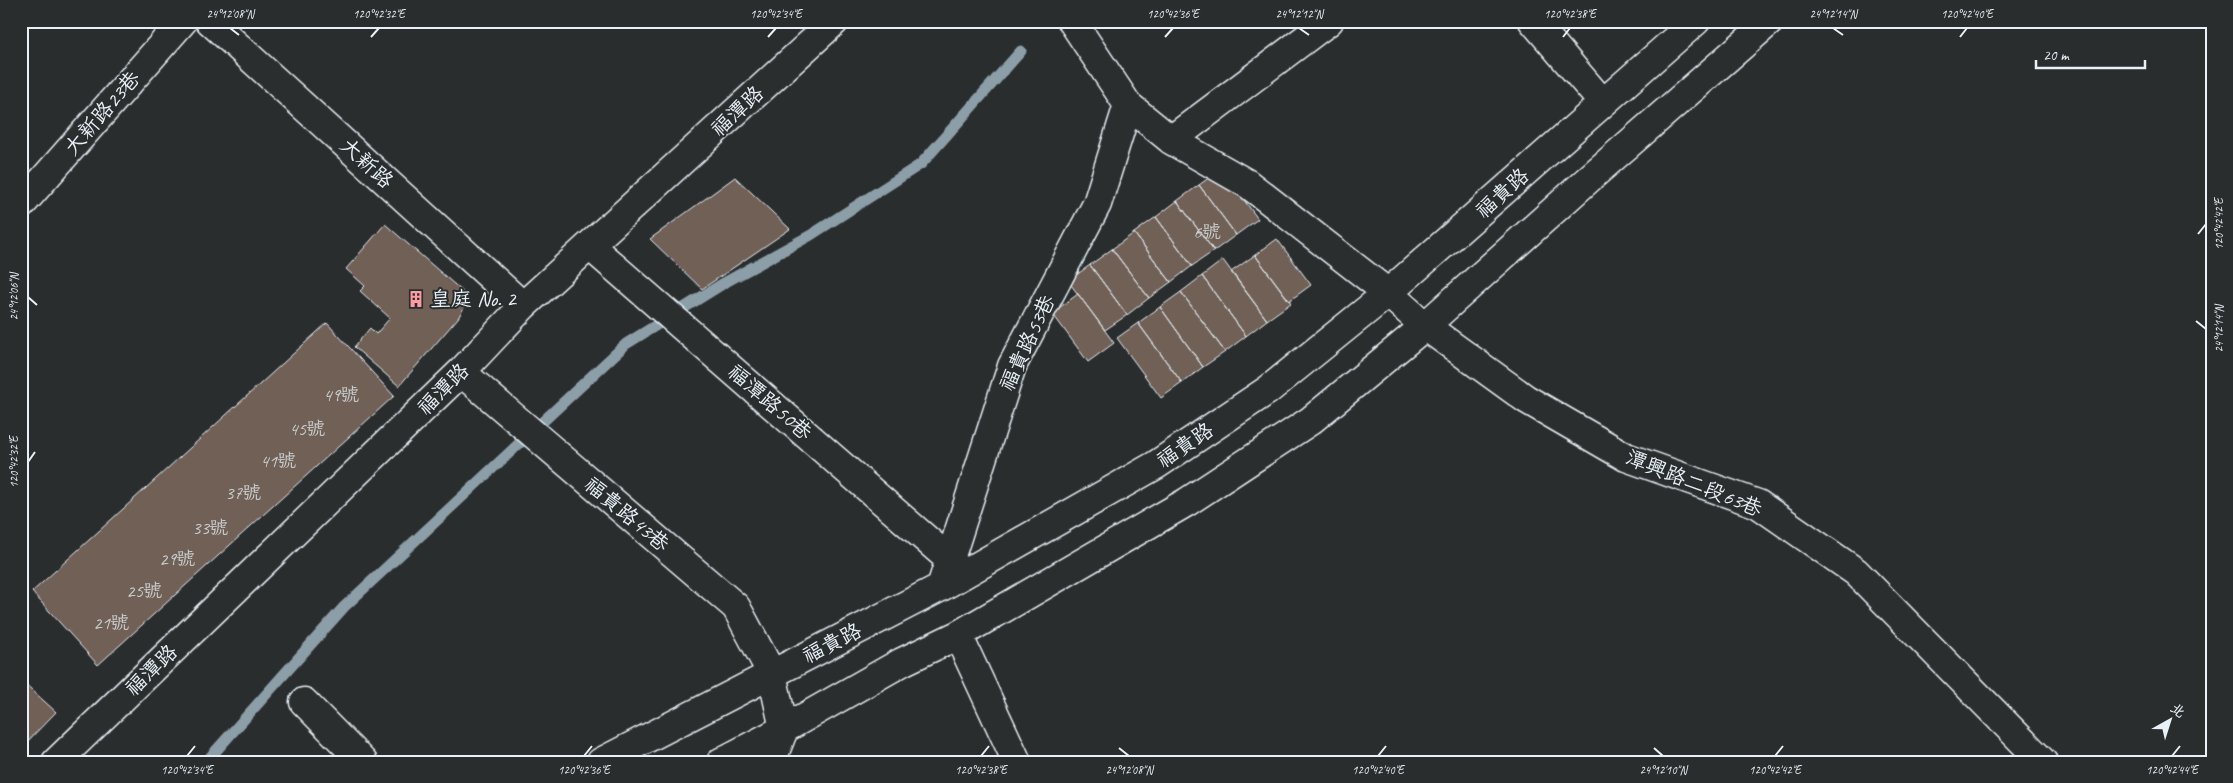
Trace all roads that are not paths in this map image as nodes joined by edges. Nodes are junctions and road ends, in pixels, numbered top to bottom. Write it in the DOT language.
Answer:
graph roads {
  1 [pos="182,21"];
  2 [pos="210,21"];
  3 [pos="835,21"];
  4 [pos="1072,21"];
  5 [pos="1329,21"];
  6 [pos="1534,21"];
  7 [pos="1696,21"];
  8 [pos="1770,21"];
  9 [pos="1603,103"];
  10 [pos="1128,105"];
  11 [pos="1171,140"];
  12 [pos="21,205"];
  13 [pos="590,246"];
  14 [pos="1388,293"];
  15 [pos="523,306"];
  16 [pos="1425,326"];
  17 [pos="461,372"];
  18 [pos="949,559"];
  19 [pos="941,587"];
  20 [pos="958,635"];
  21 [pos="772,674"];
  22 [pos="304,702"];
  23 [pos="784,729"];
  24 [pos="56,762"];
  25 [pos="363,762"];
  26 [pos="601,762"];
  27 [pos="721,762"];
  28 [pos="771,762"];
  29 [pos="1017,762"];
  30 [pos="2043,762"];
  1 -- 12 [label="street, 大新路23巷"];
  2 -- 15 [label="street, 大新路"];
  3 -- 13 [label="street, 福潭路"];
  4 -- 10 [label="street, 潭興路二段63巷"];
  5 -- 11 [label="street"];
  6 -- 9 [label="street"];
  7 -- 9 [label="street, 福貴路"];
  8 -- 16 [label="street"];
  9 -- 14 [label="street, 福貴路"];
  10 -- 11 [label="street, 潭興路二段63巷"];
  10 -- 18 [label="street, 福貴路53巷"];
  11 -- 14 [label="street, 潭興路二段63巷"];
  13 -- 15 [label="street, 福潭路"];
  13 -- 18 [label="street, 福潭路50巷"];
  14 -- 16 [label="street, 潭興路二段63巷"];
  14 -- 19 [label="street, 福貴路"];
  15 -- 17 [label="street, 福潭路"];
  16 -- 20 [label="street"];
  16 -- 30 [label="street, 潭興路二段63巷"];
  17 -- 21 [label="street, 福貴路43巷"];
  17 -- 24 [label="street, 福潭路"];
  18 -- 19 [label="street, 福貴路53巷"];
  19 -- 21 [label="street, 福貴路"];
  20 -- 23 [label="street"];
  20 -- 29 [label="street"];
  21 -- 23 [label="street, 福貴路43巷"];
  21 -- 26 [label="street, 福貴路"];
  22 -- 25 [label="street"];
  23 -- 27 [label="street"];
  23 -- 28 [label="street"];
}
